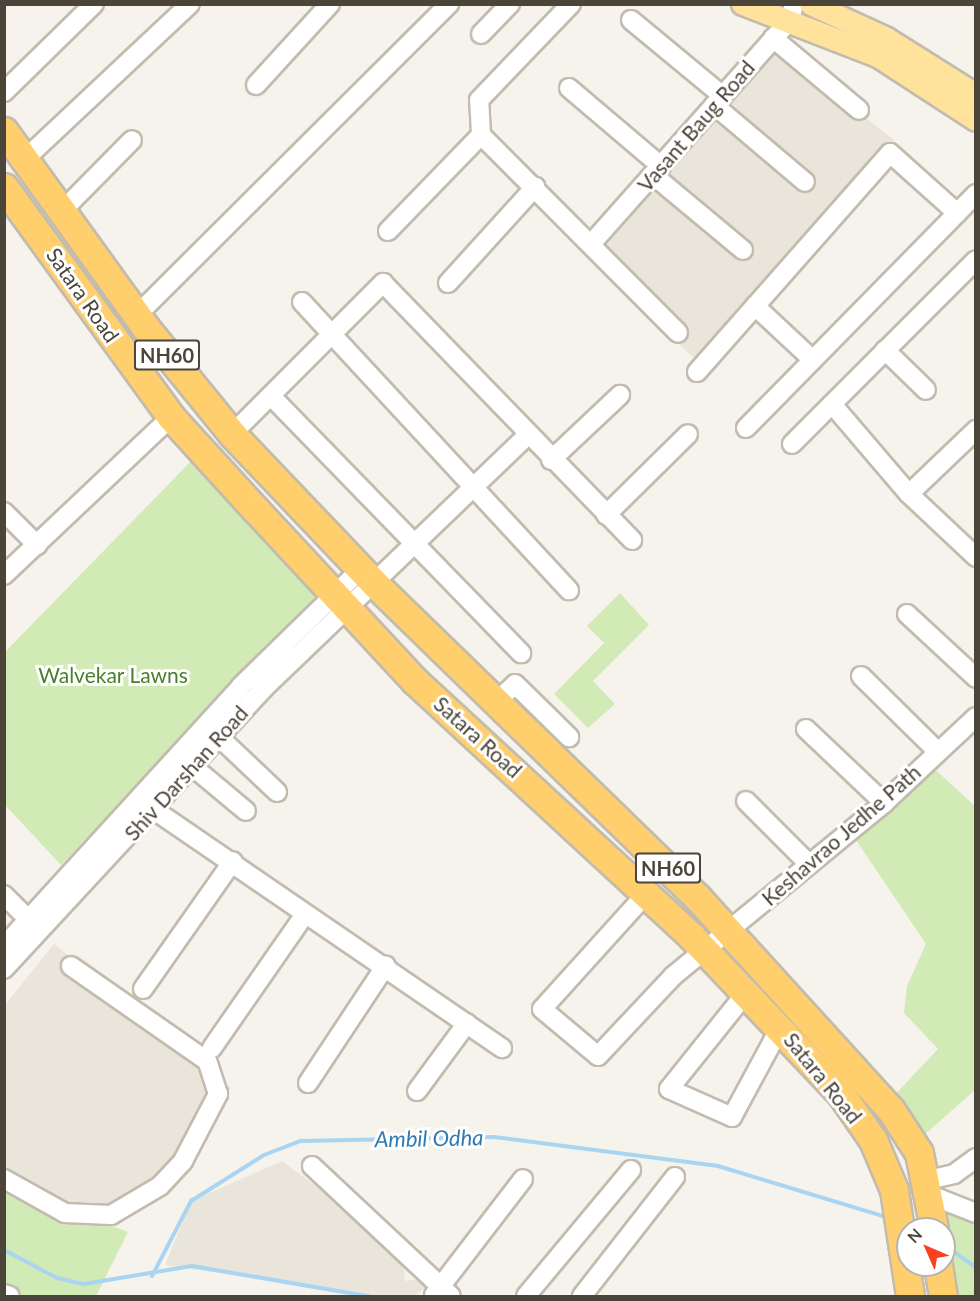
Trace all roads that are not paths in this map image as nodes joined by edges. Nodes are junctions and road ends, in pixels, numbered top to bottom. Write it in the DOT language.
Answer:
graph roads {
  1 [pos="94,4"];
  2 [pos="190,4"];
  3 [pos="449,4"];
  4 [pos="510,4"];
  5 [pos="571,4"];
  6 [pos="743,4"];
  7 [pos="326,6"];
  8 [pos="792,12"];
  9 [pos="816,14"];
  10 [pos="631,20"];
  11 [pos="481,34"];
  12 [pos="773,38"];
  13 [pos="256,85"];
  14 [pos="569,88"];
  15 [pos="4,92"];
  16 [pos="718,100"];
  17 [pos="970,100"];
  18 [pos="859,110"];
  19 [pos="4,131"];
  20 [pos="481,135"];
  21 [pos="132,140"];
  22 [pos="25,159"];
  23 [pos="657,170"];
  24 [pos="805,182"];
  25 [pos="535,186"];
  26 [pos="4,187"];
  27 [pos="975,194"];
  28 [pos="63,210"];
  29 [pos="957,213"];
  30 [pos="388,231"];
  31 [pos="591,244"];
  32 [pos="743,250"];
  33 [pos="975,260"];
  34 [pos="448,282"];
  35 [pos="302,302"];
  36 [pos="755,306"];
  37 [pos="137,315"];
  38 [pos="678,333"];
  39 [pos="331,336"];
  40 [pos="885,350"];
  41 [pos="813,360"];
  42 [pos="697,372"];
  43 [pos="926,390"];
  44 [pos="620,395"];
  45 [pos="271,396"];
  46 [pos="831,404"];
  47 [pos="171,417"];
  48 [pos="746,428"];
  49 [pos="975,430"];
  50 [pos="232,434"];
  51 [pos="688,434"];
  52 [pos="527,436"];
  53 [pos="792,444"];
  54 [pos="551,460"];
  55 [pos="471,488"];
  56 [pos="909,494"];
  57 [pos="4,512"];
  58 [pos="606,515"];
  59 [pos="632,540"];
  60 [pos="37,545"];
  61 [pos="416,545"];
  62 [pos="975,558"];
  63 [pos="4,575"];
  64 [pos="368,576"];
  65 [pos="569,590"];
  66 [pos="340,602"];
  67 [pos="907,614"];
  68 [pos="521,653"];
  69 [pos="861,676"];
  70 [pos="975,678"];
  71 [pos="496,702"];
  72 [pos="975,717"];
  73 [pos="806,729"];
  74 [pos="219,737"];
  75 [pos="569,737"];
  76 [pos="937,751"];
  77 [pos="192,766"];
  78 [pos="277,792"];
  79 [pos="137,798"];
  80 [pos="746,801"];
  81 [pos="884,803"];
  82 [pos="153,809"];
  83 [pos="246,811"];
  84 [pos="233,861"];
  85 [pos="809,864"];
  86 [pos="646,894"];
  87 [pos="4,895"];
  88 [pos="303,917"];
  89 [pos="28,919"];
  90 [pos="729,931"];
  91 [pos="4,946"];
  92 [pos="705,951"];
  93 [pos="386,965"];
  94 [pos="71,966"];
  95 [pos="4,969"];
  96 [pos="143,989"];
  97 [pos="746,993"];
  98 [pos="466,1023"];
  99 [pos="781,1026"];
  100 [pos="212,1048"];
  101 [pos="502,1048"];
  102 [pos="308,1083"];
  103 [pos="417,1091"];
  104 [pos="975,1158"];
  105 [pos="312,1166"];
  106 [pos="631,1170"];
  107 [pos="675,1177"];
  108 [pos="4,1179"];
  109 [pos="523,1179"];
  110 [pos="931,1204"];
  111 [pos="975,1213"];
  112 [pos="940,1277"];
  113 [pos="441,1293"];
  114 [pos="5,1294"];
  115 [pos="10,1296"];
  116 [pos="526,1296"];
  117 [pos="582,1296"];
  118 [pos="910,1296"];
  119 [pos="943,1296"];
  1 -- 15 [label="street"];
  2 -- 22 [label="street"];
  3 -- 37 [label="street"];
  4 -- 11 [label="street"];
  5 -- 20 [label="street"];
  6 -- 8 [label="main road"];
  7 -- 13 [label="street"];
  8 -- 9 [label="main road"];
  8 -- 12 [label="street, Vasant Baug Road"];
  9 -- 17 [label="main road"];
  10 -- 16 [label="street"];
  12 -- 16 [label="street, Vasant Baug Road"];
  12 -- 18 [label="street"];
  14 -- 23 [label="street"];
  16 -- 23 [label="street, Vasant Baug Road"];
  16 -- 24 [label="street"];
  19 -- 22 [label="highway, Satara Road / NH60"];
  20 -- 25 [label="street"];
  20 -- 30 [label="street"];
  21 -- 28 [label="street"];
  22 -- 28 [label="highway, Satara Road / NH60"];
  23 -- 31 [label="street, Vasant Baug Road"];
  23 -- 32 [label="street"];
  25 -- 31 [label="street"];
  25 -- 34 [label="street"];
  26 -- 47 [label="highway, Satara Road / NH60"];
  27 -- 29 [label="street"];
  28 -- 37 [label="highway, Satara Road / NH60"];
  29 -- 36 [label="street"];
  29 -- 41 [label="street"];
  31 -- 38 [label="street"];
  33 -- 40 [label="street"];
  35 -- 39 [label="street"];
  36 -- 41 [label="street"];
  36 -- 42 [label="street"];
  37 -- 50 [label="highway, Satara Road / NH60"];
  39 -- 45 [label="street"];
  39 -- 52 [label="street"];
  39 -- 55 [label="street"];
  40 -- 43 [label="street"];
  40 -- 46 [label="street"];
  41 -- 48 [label="street"];
  44 -- 54 [label="street"];
  45 -- 50 [label="street"];
  45 -- 61 [label="street"];
  46 -- 53 [label="street"];
  46 -- 56 [label="street"];
  47 -- 60 [label="street"];
  47 -- 66 [label="highway, Satara Road / NH60"];
  49 -- 56 [label="street"];
  50 -- 64 [label="highway, Satara Road / NH60"];
  51 -- 58 [label="street"];
  52 -- 54 [label="street"];
  52 -- 55 [label="street, Shiv Darshan Road"];
  54 -- 58 [label="street"];
  55 -- 61 [label="street, Shiv Darshan Road"];
  55 -- 65 [label="street"];
  56 -- 62 [label="street"];
  57 -- 60 [label="street"];
  58 -- 59 [label="street"];
  60 -- 63 [label="street"];
  61 -- 64 [label="street, Shiv Darshan Road"];
  61 -- 68 [label="street"];
  64 -- 66 [label="street, Shiv Darshan Road"];
  64 -- 71 [label="highway, Satara Road / NH60"];
  66 -- 74 [label="street, Shiv Darshan Road"];
  66 -- 79 [label="street, Shiv Darshan Road"];
  66 -- 86 [label="highway, Satara Road / NH60"];
  67 -- 70 [label="street"];
  69 -- 76 [label="street"];
  71 -- 75 [label="street"];
  71 -- 90 [label="highway, Satara Road / NH60"];
  72 -- 76 [label="street, Keshavrao Jedhe Path"];
  73 -- 81 [label="street"];
  74 -- 77 [label="street, Shiv Darshan Road"];
  74 -- 78 [label="street"];
  76 -- 81 [label="street, Keshavrao Jedhe Path"];
  77 -- 82 [label="street, Shiv Darshan Road"];
  77 -- 83 [label="street"];
  79 -- 82 [label="street"];
  79 -- 89 [label="street, Shiv Darshan Road"];
  80 -- 85 [label="street"];
  81 -- 85 [label="street, Keshavrao Jedhe Path"];
  82 -- 84 [label="street"];
  82 -- 95 [label="street, Shiv Darshan Road"];
  84 -- 88 [label="street"];
  84 -- 96 [label="street"];
  85 -- 90 [label="street, Keshavrao Jedhe Path"];
  86 -- 92 [label="highway, Satara Road / NH60"];
  86 -- 92 [label="street, Keshavrao Jedhe Path"];
  87 -- 89 [label="street"];
  88 -- 93 [label="street"];
  88 -- 100 [label="street"];
  89 -- 91 [label="street, Shiv Darshan Road"];
  90 -- 92 [label="street, Keshavrao Jedhe Path"];
  90 -- 110 [label="highway, Satara Road / NH60"];
  92 -- 97 [label="highway, Satara Road / NH60"];
  93 -- 98 [label="street"];
  93 -- 102 [label="street"];
  94 -- 108 [label="street"];
  97 -- 99 [label="highway, Satara Road / NH60"];
  97 -- 99 [label="street"];
  98 -- 101 [label="street"];
  98 -- 103 [label="street"];
  99 -- 118 [label="highway, Satara Road / NH60"];
  104 -- 110 [label="street"];
  105 -- 113 [label="street"];
  106 -- 116 [label="street"];
  107 -- 117 [label="street"];
  109 -- 113 [label="street"];
  110 -- 111 [label="street"];
  112 -- 119 [label="highway"];
  114 -- 115 [label="street"];
}
